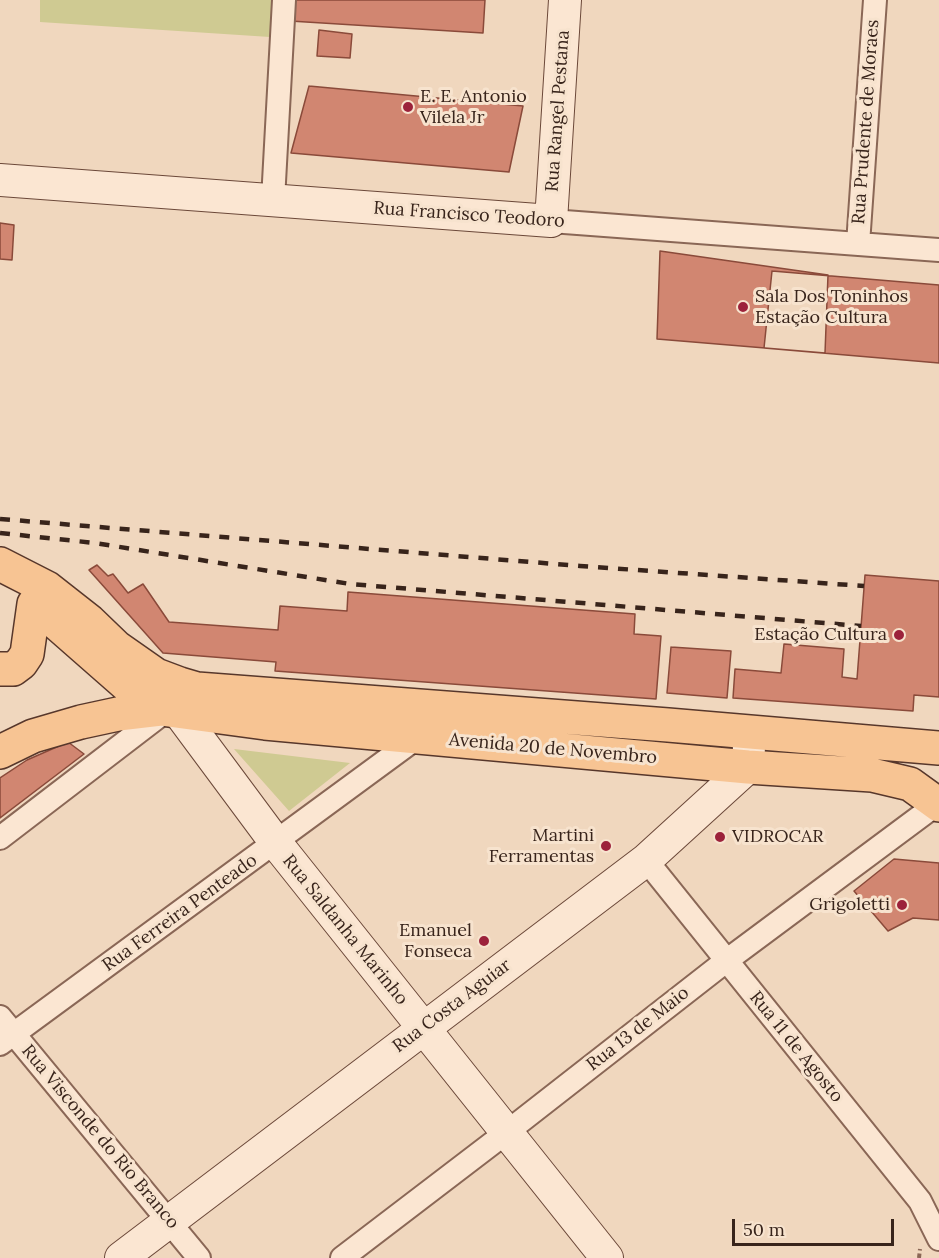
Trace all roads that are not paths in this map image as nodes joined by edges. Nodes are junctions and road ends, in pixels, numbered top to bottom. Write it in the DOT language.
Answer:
graph roads {
  1 [pos="284,0"];
  2 [pos="565,0"];
  3 [pos="875,0"];
  4 [pos="0,180"];
  5 [pos="273,200"];
  6 [pos="551,221"];
  7 [pos="858,244"];
  8 [pos="939,250"];
  9 [pos="0,564"];
  10 [pos="0,588"];
  11 [pos="34,604"];
  12 [pos="0,669"];
  13 [pos="168,710"];
  14 [pos="749,732"];
  15 [pos="418,737"];
  16 [pos="939,748"];
  17 [pos="0,752"];
  18 [pos="748,767"];
  19 [pos="938,805"];
  20 [pos="0,838"];
  21 [pos="276,843"];
  22 [pos="646,860"];
  23 [pos="726,960"];
  24 [pos="423,1028"];
  25 [pos="5,1032"];
  26 [pos="507,1132"];
  27 [pos="169,1222"];
  28 [pos="939,1239"];
  29 [pos="121,1258"];
  30 [pos="199,1258"];
  31 [pos="342,1258"];
  32 [pos="607,1258"];
  1 -- 5 [label="street"];
  2 -- 6 [label="street, Rua Rangel Pestana"];
  3 -- 7 [label="street, Rua Prudente de Moraes"];
  4 -- 5 [label="street, Rua Francisco Teodoro"];
  5 -- 6 [label="street, Rua Francisco Teodoro"];
  6 -- 7 [label="street, Rua Francisco Teodoro"];
  7 -- 8 [label="street, Rua Francisco Teodoro"];
  9 -- 14 [label="main road, Avenida 20 de Novembro"];
  10 -- 11 [label="main road"];
  11 -- 12 [label="main road"];
  11 -- 13 [label="main road"];
  13 -- 15 [label="main road, Avenida 20 de Novembro"];
  13 -- 17 [label="main road"];
  13 -- 20 [label="street"];
  13 -- 21 [label="street, Rua Saldanha Marinho"];
  14 -- 16 [label="main road, Avenida 20 de Novembro"];
  14 -- 18 [label="street"];
  15 -- 18 [label="main road, Avenida 20 de Novembro"];
  15 -- 21 [label="street, Rua Ferreira Penteado"];
  18 -- 19 [label="main road, Avenida 20 de Novembro"];
  18 -- 22 [label="street, Rua Costa Aguiar"];
  19 -- 23 [label="street, Rua 13 de Maio"];
  21 -- 24 [label="street, Rua Saldanha Marinho"];
  21 -- 25 [label="street, Rua Ferreira Penteado"];
  22 -- 23 [label="street, Rua 11 de Agosto"];
  22 -- 24 [label="street, Rua Costa Aguiar"];
  23 -- 26 [label="street, Rua 13 de Maio"];
  23 -- 28 [label="street, Rua 11 de Agosto"];
  24 -- 26 [label="street, Rua Saldanha Marinho"];
  24 -- 27 [label="street, Rua Costa Aguiar"];
  25 -- 27 [label="street, Rua Visconde do Rio Branco"];
  26 -- 31 [label="street, Rua 13 de Maio"];
  26 -- 32 [label="street, Rua Saldanha Marinho"];
  27 -- 29 [label="street, Rua Costa Aguiar"];
  27 -- 30 [label="street, Rua Visconde do Rio Branco"];
}
